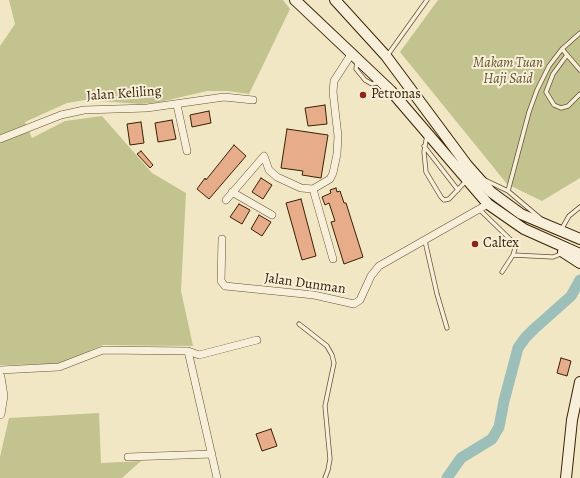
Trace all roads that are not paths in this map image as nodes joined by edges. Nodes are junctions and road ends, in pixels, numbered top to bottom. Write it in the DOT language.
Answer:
graph roads {
  1 [pos="295,0"];
  2 [pos="335,0"];
  3 [pos="427,0"];
  4 [pos="580,33"];
  5 [pos="562,49"];
  6 [pos="355,55"];
  7 [pos="567,55"];
  8 [pos="386,56"];
  9 [pos="580,70"];
  10 [pos="537,90"];
  11 [pos="546,92"];
  12 [pos="580,94"];
  13 [pos="253,100"];
  14 [pos="178,105"];
  15 [pos="427,133"];
  16 [pos="0,139"];
  17 [pos="424,146"];
  18 [pos="187,151"];
  19 [pos="472,178"];
  20 [pos="313,189"];
  21 [pos="458,190"];
  22 [pos="508,191"];
  23 [pos="232,192"];
  24 [pos="226,200"];
  25 [pos="488,204"];
  26 [pos="580,207"];
  27 [pos="480,210"];
  28 [pos="272,215"];
  29 [pos="556,230"];
  30 [pos="540,237"];
  31 [pos="222,239"];
  32 [pos="580,240"];
  33 [pos="425,241"];
  34 [pos="564,252"];
  35 [pos="580,254"];
  36 [pos="513,255"];
  37 [pos="334,259"];
  38 [pos="580,263"];
  39 [pos="502,272"];
  40 [pos="299,324"];
  41 [pos="447,328"];
  42 [pos="257,340"];
  43 [pos="188,351"];
  44 [pos="0,370"];
  45 [pos="0,377"];
  46 [pos="580,382"];
  47 [pos="1,404"];
  48 [pos="0,414"];
  49 [pos="212,454"];
  50 [pos="128,457"];
  51 [pos="217,478"];
  52 [pos="325,478"];
  53 [pos="566,478"];
  1 -- 6 [label="main road"];
  2 -- 8 [label="main road"];
  3 -- 8 [label="lane"];
  4 -- 5 [label="lane"];
  5 -- 7 [label="lane"];
  5 -- 10 [label="lane"];
  6 -- 15 [label="main road"];
  6 -- 20 [label="street"];
  7 -- 9 [label="lane"];
  7 -- 11 [label="lane"];
  8 -- 19 [label="main road"];
  10 -- 11 [label="lane"];
  10 -- 22 [label="lane"];
  11 -- 12 [label="lane"];
  13 -- 14 [label="street, Jalan Keliling"];
  14 -- 16 [label="street, Jalan Keliling"];
  14 -- 18 [label="street"];
  15 -- 17 [label="lane"];
  15 -- 19 [label="main road"];
  17 -- 21 [label="lane"];
  17 -- 21 [label="lane"];
  19 -- 21 [label="lane"];
  19 -- 22 [label="lane"];
  19 -- 25 [label="main road"];
  19 -- 29 [label="main road"];
  20 -- 23 [label="street"];
  20 -- 37 [label="street"];
  22 -- 29 [label="lane"];
  23 -- 24 [label="street"];
  23 -- 28 [label="street"];
  25 -- 27 [label="street, Jalan Dunman"];
  25 -- 30 [label="main road"];
  26 -- 29 [label="lane"];
  27 -- 33 [label="street, Jalan Dunman"];
  27 -- 36 [label="lane"];
  29 -- 32 [label="main road"];
  30 -- 34 [label="main road"];
  30 -- 35 [label="main road"];
  31 -- 33 [label="street, Jalan Dunman"];
  33 -- 41 [label="lane"];
  34 -- 36 [label="lane"];
  34 -- 38 [label="main road"];
  36 -- 39 [label="lane"];
  40 -- 52 [label="lane"];
  42 -- 43 [label="street"];
  43 -- 44 [label="street"];
  43 -- 49 [label="street"];
  45 -- 47 [label="street"];
  46 -- 53 [label="main road"];
  47 -- 48 [label="street"];
  49 -- 50 [label="street"];
  49 -- 51 [label="street"];
}
